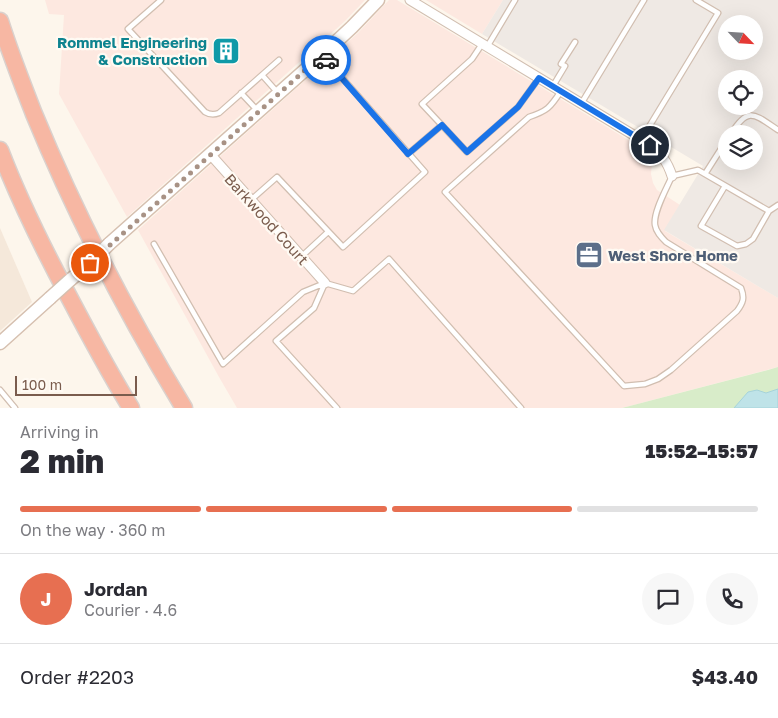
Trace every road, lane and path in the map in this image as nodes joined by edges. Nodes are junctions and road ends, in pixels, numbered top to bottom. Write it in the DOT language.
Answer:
graph roads {
  1 [pos="161,0"];
  2 [pos="378,0"];
  3 [pos="410,0"];
  4 [pos="515,0"];
  5 [pos="644,0"];
  6 [pos="696,0"];
  7 [pos="0,21"];
  8 [pos="575,42"];
  9 [pos="484,45"];
  10 [pos="322,55"];
  11 [pos="279,60"];
  12 [pos="262,75"];
  13 [pos="539,78"];
  14 [pos="552,86"];
  15 [pos="561,91"];
  16 [pos="241,93"];
  17 [pos="278,93"];
  18 [pos="581,104"];
  19 [pos="258,111"];
  20 [pos="442,125"];
  21 [pos="737,125"];
  22 [pos="778,130"];
  23 [pos="641,140"];
  24 [pos="0,150"];
  25 [pos="718,153"];
  26 [pos="210,154"];
  27 [pos="408,154"];
  28 [pos="705,174"];
  29 [pos="672,176"];
  30 [pos="725,186"];
  31 [pos="251,200"];
  32 [pos="778,205"];
  33 [pos="768,211"];
  34 [pos="328,232"];
  35 [pos="154,244"];
  36 [pos="301,257"];
  37 [pos="325,283"];
  38 [pos="0,342"];
  39 [pos="0,390"];
  40 [pos="15,408"];
  41 [pos="130,408"];
  42 [pos="184,408"];
  43 [pos="337,408"];
  44 [pos="521,408"];
  1 -- 16 [label="lane"];
  2 -- 10 [label="main road"];
  3 -- 9 [label="street"];
  4 -- 9 [label="lane"];
  5 -- 18 [label="lane"];
  6 -- 23 [label="lane"];
  7 -- 42 [label="highway"];
  8 -- 14 [label="lane"];
  9 -- 13 [label="street"];
  9 -- 20 [label="lane"];
  10 -- 17 [label="main road"];
  10 -- 27 [label="lane"];
  11 -- 12 [label="lane"];
  12 -- 16 [label="lane"];
  12 -- 17 [label="lane"];
  13 -- 14 [label="street"];
  13 -- 20 [label="lane"];
  14 -- 15 [label="street"];
  15 -- 18 [label="street"];
  15 -- 29 [label="lane"];
  16 -- 19 [label="lane"];
  17 -- 19 [label="main road"];
  18 -- 23 [label="street"];
  19 -- 26 [label="main road"];
  20 -- 27 [label="lane"];
  21 -- 22 [label="lane"];
  23 -- 29 [label="street"];
  24 -- 41 [label="highway"];
  25 -- 28 [label="lane"];
  26 -- 31 [label="street, Barkwood Court"];
  26 -- 38 [label="main road, bridge"];
  27 -- 34 [label="lane"];
  28 -- 29 [label="lane"];
  28 -- 30 [label="lane"];
  30 -- 33 [label="lane"];
  30 -- 33 [label="lane"];
  31 -- 34 [label="lane"];
  31 -- 36 [label="street, Barkwood Court"];
  32 -- 33 [label="lane"];
  34 -- 36 [label="lane"];
  35 -- 37 [label="lane"];
  36 -- 37 [label="street, Barkwood Court"];
  37 -- 43 [label="lane"];
  37 -- 44 [label="lane"];
  39 -- 40 [label="lane"];
}
